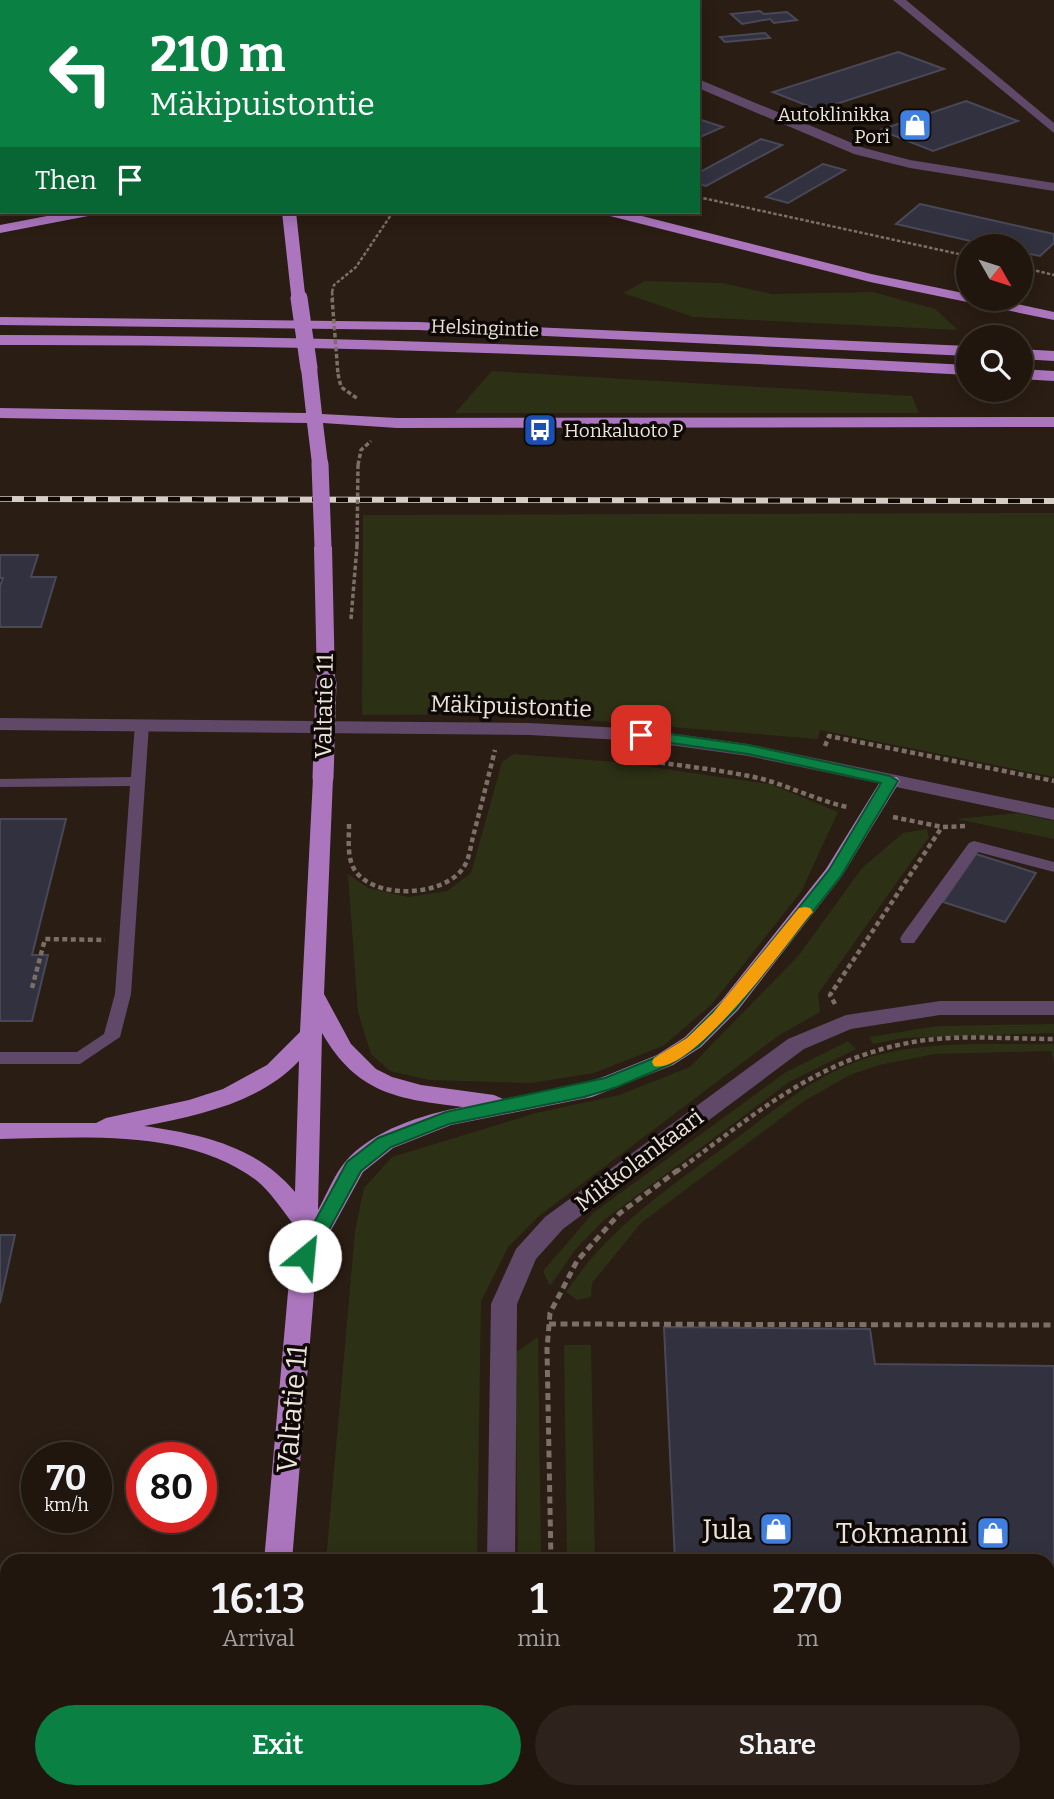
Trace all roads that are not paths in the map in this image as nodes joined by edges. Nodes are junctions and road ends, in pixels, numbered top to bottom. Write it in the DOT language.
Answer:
graph roads {
  1 [pos="899,0"];
  2 [pos="700,84"];
  3 [pos="1054,129"];
  4 [pos="1054,187"];
  5 [pos="78,214"];
  6 [pos="289,214"];
  7 [pos="619,214"];
  8 [pos="0,229"];
  9 [pos="1054,316"];
  10 [pos="0,321"];
  11 [pos="0,340"];
  12 [pos="956,350"];
  13 [pos="1033,355"];
  14 [pos="1054,356"];
  15 [pos="956,369"];
  16 [pos="1033,375"];
  17 [pos="1054,376"];
  18 [pos="0,413"];
  19 [pos="317,418"];
  20 [pos="1054,422"];
  21 [pos="0,724"];
  22 [pos="142,724"];
  23 [pos="137,781"];
  24 [pos="890,781"];
  25 [pos="0,783"];
  26 [pos="1054,814"];
  27 [pos="1054,867"];
  28 [pos="908,939"];
  29 [pos="313,994"];
  30 [pos="1054,1008"];
  31 [pos="311,1034"];
  32 [pos="0,1058"];
  33 [pos="507,1105"];
  34 [pos="0,1130"];
  35 [pos="83,1130"];
  36 [pos="306,1224"];
  37 [pos="305,1256"];
  38 [pos="279,1554"];
  39 [pos="501,1554"];
  1 -- 3 [label="street"];
  2 -- 4 [label="street"];
  5 -- 8 [label="highway"];
  6 -- 19 [label="highway, Valtatie 11, bridge"];
  7 -- 9 [label="highway"];
  10 -- 12 [label="highway, Helsingintie"];
  11 -- 15 [label="highway, Helsingintie"];
  13 -- 14 [label="highway"];
  16 -- 17 [label="highway"];
  18 -- 19 [label="highway"];
  19 -- 20 [label="highway"];
  19 -- 29 [label="highway, Valtatie 11, bridge"];
  21 -- 22 [label="street, Mäkipuistontie"];
  22 -- 23 [label="lane"];
  22 -- 24 [label="street, Mäkipuistontie"];
  23 -- 25 [label="lane"];
  23 -- 32 [label="lane"];
  24 -- 26 [label="street, Mäkipuistontie"];
  24 -- 33 [label="highway"];
  27 -- 28 [label="lane"];
  29 -- 31 [label="highway, Valtatie 11"];
  29 -- 33 [label="highway"];
  30 -- 39 [label="street, Mikkolankaari"];
  31 -- 35 [label="highway"];
  31 -- 36 [label="highway"];
  33 -- 37 [label="highway"];
  34 -- 35 [label="highway"];
  35 -- 36 [label="highway"];
  36 -- 37 [label="highway, Valtatie 11"];
  37 -- 38 [label="highway, Valtatie 11"];
}
